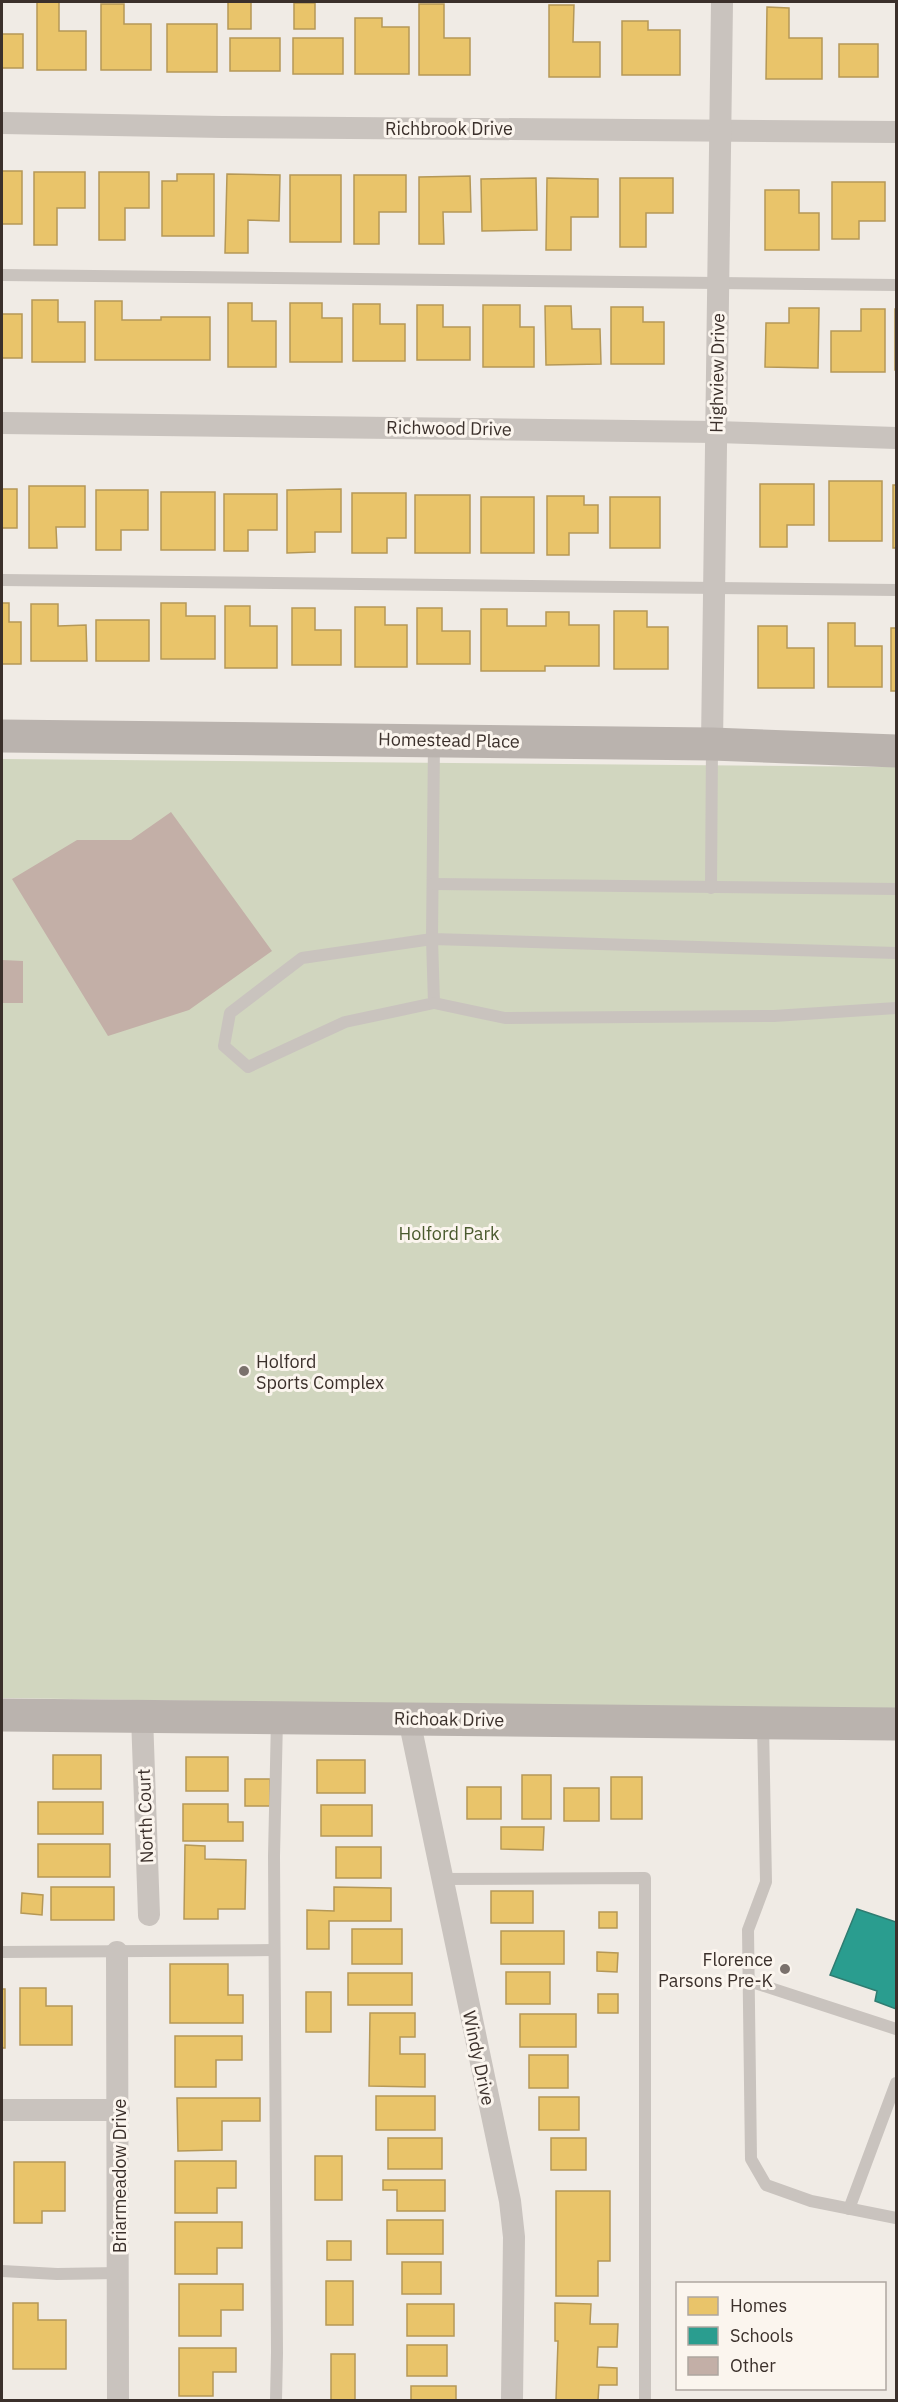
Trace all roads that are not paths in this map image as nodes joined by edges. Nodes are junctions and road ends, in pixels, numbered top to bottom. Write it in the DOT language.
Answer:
graph roads {
  1 [pos="722,2"];
  2 [pos="2,123"];
  3 [pos="720,130"];
  4 [pos="897,132"];
  5 [pos="2,275"];
  6 [pos="718,283"];
  7 [pos="897,285"];
  8 [pos="2,423"];
  9 [pos="716,432"];
  10 [pos="897,438"];
  11 [pos="2,580"];
  12 [pos="714,587"];
  13 [pos="897,590"];
  14 [pos="2,736"];
  15 [pos="434,740"];
  16 [pos="712,744"];
  17 [pos="897,751"];
  18 [pos="433,884"];
  19 [pos="711,888"];
  20 [pos="897,889"];
  21 [pos="432,939"];
  22 [pos="897,953"];
  23 [pos="434,1003"];
  24 [pos="897,1008"];
  25 [pos="2,1715"];
  26 [pos="142,1716"];
  27 [pos="277,1718"];
  28 [pos="410,1719"];
  29 [pos="763,1722"];
  30 [pos="897,1724"];
  31 [pos="442,1879"];
  32 [pos="149,1915"];
  33 [pos="274,1950"];
  34 [pos="2,1952"];
  35 [pos="117,1952"];
  36 [pos="749,1981"];
  37 [pos="897,2029"];
  38 [pos="897,2083"];
  39 [pos="2,2109"];
  40 [pos="119,2110"];
  41 [pos="849,2209"];
  42 [pos="897,2218"];
  43 [pos="2,2271"];
  44 [pos="118,2273"];
  45 [pos="118,2400"];
  46 [pos="276,2400"];
  47 [pos="512,2400"];
  48 [pos="645,2400"];
  1 -- 3 [label="street, Highview Drive"];
  2 -- 3 [label="street, Richbrook Drive"];
  3 -- 4 [label="street, Richbrook Drive"];
  3 -- 6 [label="street, Highview Drive"];
  5 -- 6 [label="lane"];
  6 -- 7 [label="lane"];
  6 -- 9 [label="street, Highview Drive"];
  8 -- 9 [label="street, Richwood Drive"];
  9 -- 10 [label="street, Richwood Drive"];
  9 -- 12 [label="street, Highview Drive"];
  11 -- 12 [label="lane"];
  12 -- 13 [label="lane"];
  12 -- 16 [label="street, Highview Drive"];
  14 -- 15 [label="street, Homestead Place"];
  15 -- 16 [label="street, Homestead Place"];
  15 -- 18 [label="lane"];
  16 -- 17 [label="street, Homestead Place"];
  16 -- 19 [label="lane"];
  18 -- 19 [label="lane"];
  18 -- 21 [label="lane"];
  19 -- 20 [label="lane"];
  21 -- 22 [label="lane"];
  21 -- 23 [label="lane"];
  21 -- 23 [label="lane"];
  23 -- 24 [label="lane"];
  25 -- 26 [label="street, Richoak Drive"];
  26 -- 27 [label="street, Richoak Drive"];
  26 -- 32 [label="street, North Court"];
  27 -- 28 [label="street, Richoak Drive"];
  27 -- 33 [label="lane"];
  28 -- 29 [label="street, Richoak Drive"];
  28 -- 31 [label="street, Windy Drive"];
  29 -- 30 [label="street, Richoak Drive"];
  29 -- 36 [label="lane"];
  31 -- 47 [label="street, Windy Drive"];
  31 -- 48 [label="lane"];
  33 -- 35 [label="lane"];
  33 -- 46 [label="lane"];
  34 -- 35 [label="lane"];
  35 -- 40 [label="street, Briarmeadow Drive"];
  36 -- 37 [label="lane"];
  36 -- 41 [label="lane"];
  38 -- 41 [label="lane"];
  39 -- 40 [label="street"];
  40 -- 44 [label="street, Briarmeadow Drive"];
  41 -- 42 [label="lane"];
  43 -- 44 [label="lane"];
  44 -- 45 [label="street, Briarmeadow Drive"];
}
